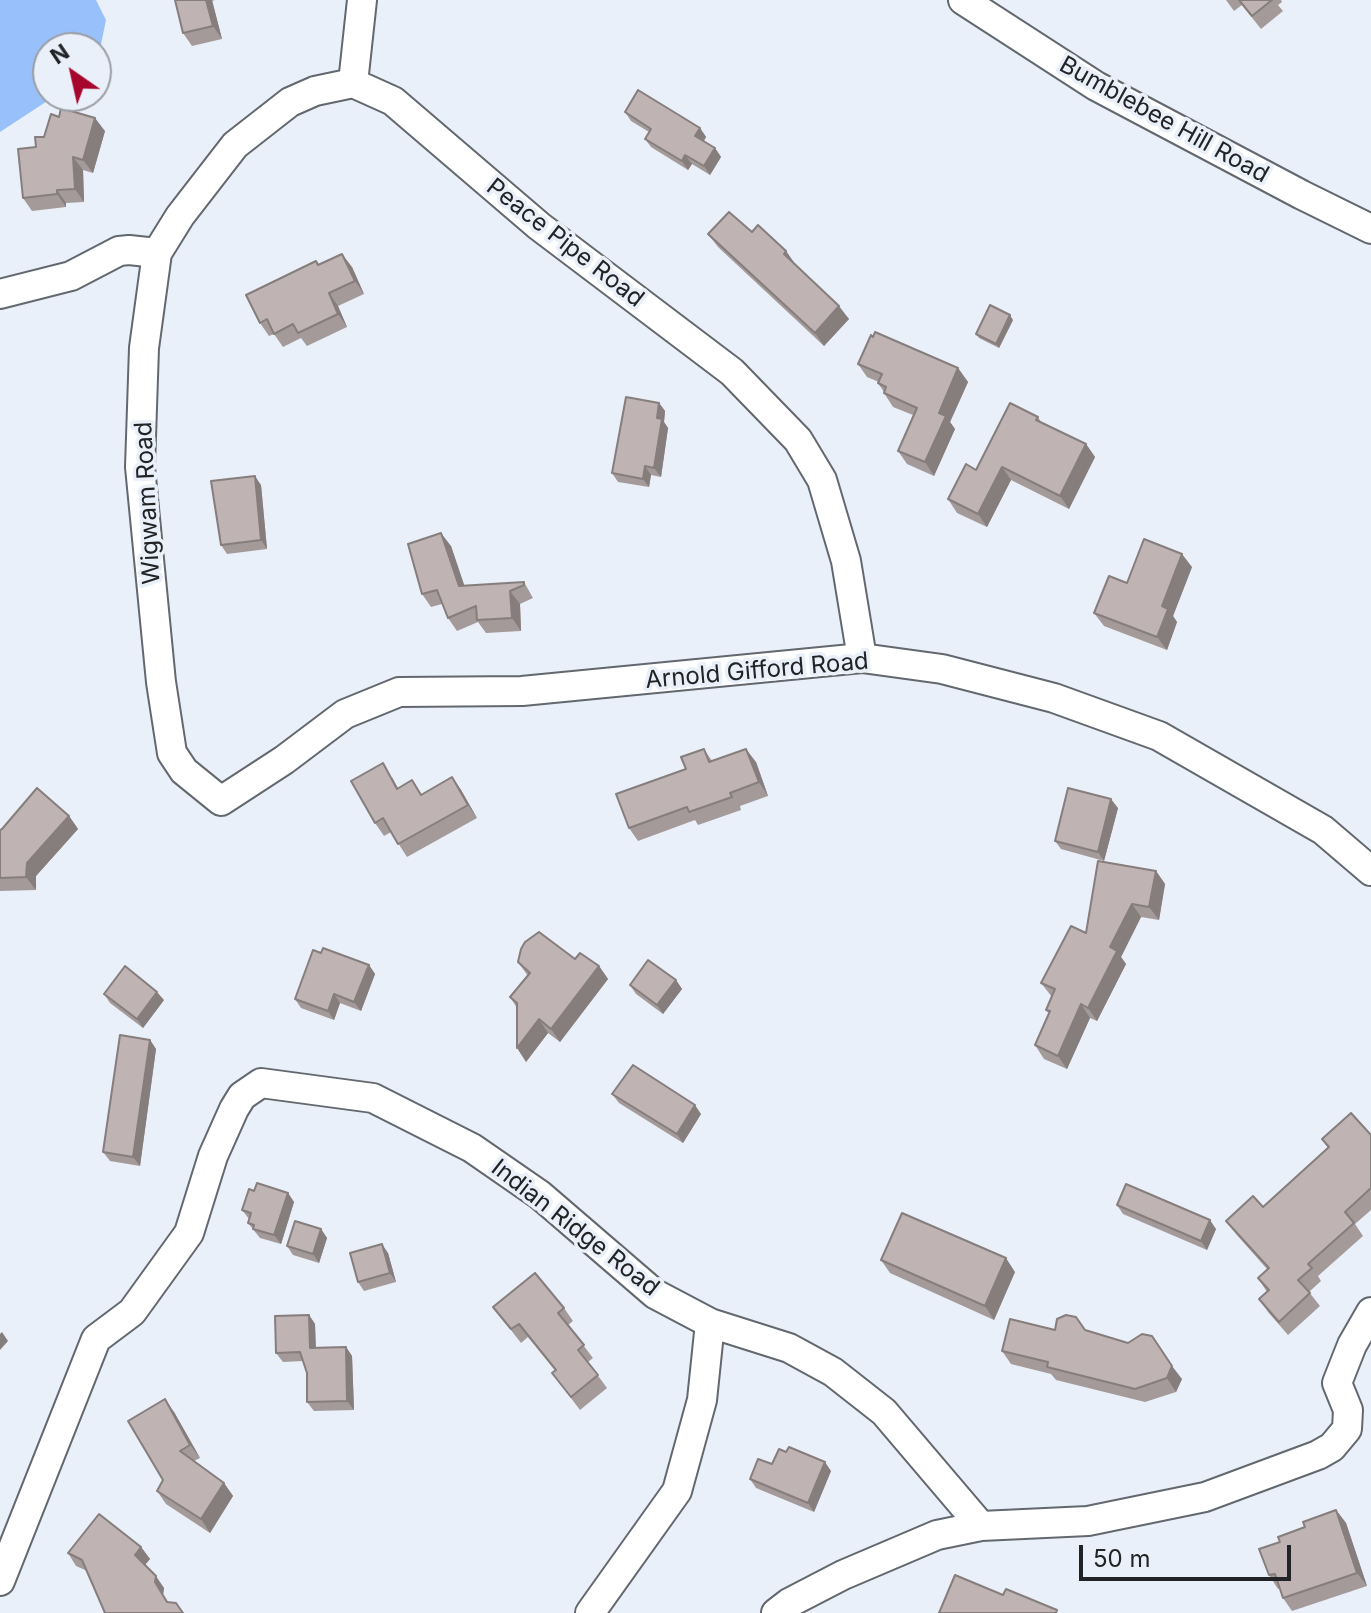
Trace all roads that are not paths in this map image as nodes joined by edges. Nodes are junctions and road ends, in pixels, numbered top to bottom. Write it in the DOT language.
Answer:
graph roads {
  1 [pos="362,0"];
  2 [pos="963,0"];
  3 [pos="353,83"];
  4 [pos="1371,229"];
  5 [pos="157,253"];
  6 [pos="0,294"];
  7 [pos="862,658"];
  8 [pos="221,801"];
  9 [pos="1371,871"];
  10 [pos="1371,1312"];
  11 [pos="710,1323"];
  12 [pos="981,1526"];
  13 [pos="0,1581"];
  14 [pos="590,1613"];
  15 [pos="776,1613"];
  1 -- 3 [label="street"];
  2 -- 4 [label="street, Bumblebee Hill Road"];
  3 -- 5 [label="street"];
  3 -- 7 [label="street, Peace Pipe Road"];
  5 -- 6 [label="street"];
  5 -- 8 [label="street, Wigwam Road"];
  7 -- 8 [label="street, Arnold Gifford Road"];
  7 -- 9 [label="street, Arnold Gifford Road"];
  10 -- 12 [label="street"];
  11 -- 12 [label="street, Indian Ridge Road"];
  11 -- 13 [label="street, Indian Ridge Road"];
  11 -- 14 [label="street"];
  12 -- 15 [label="street"];
}
